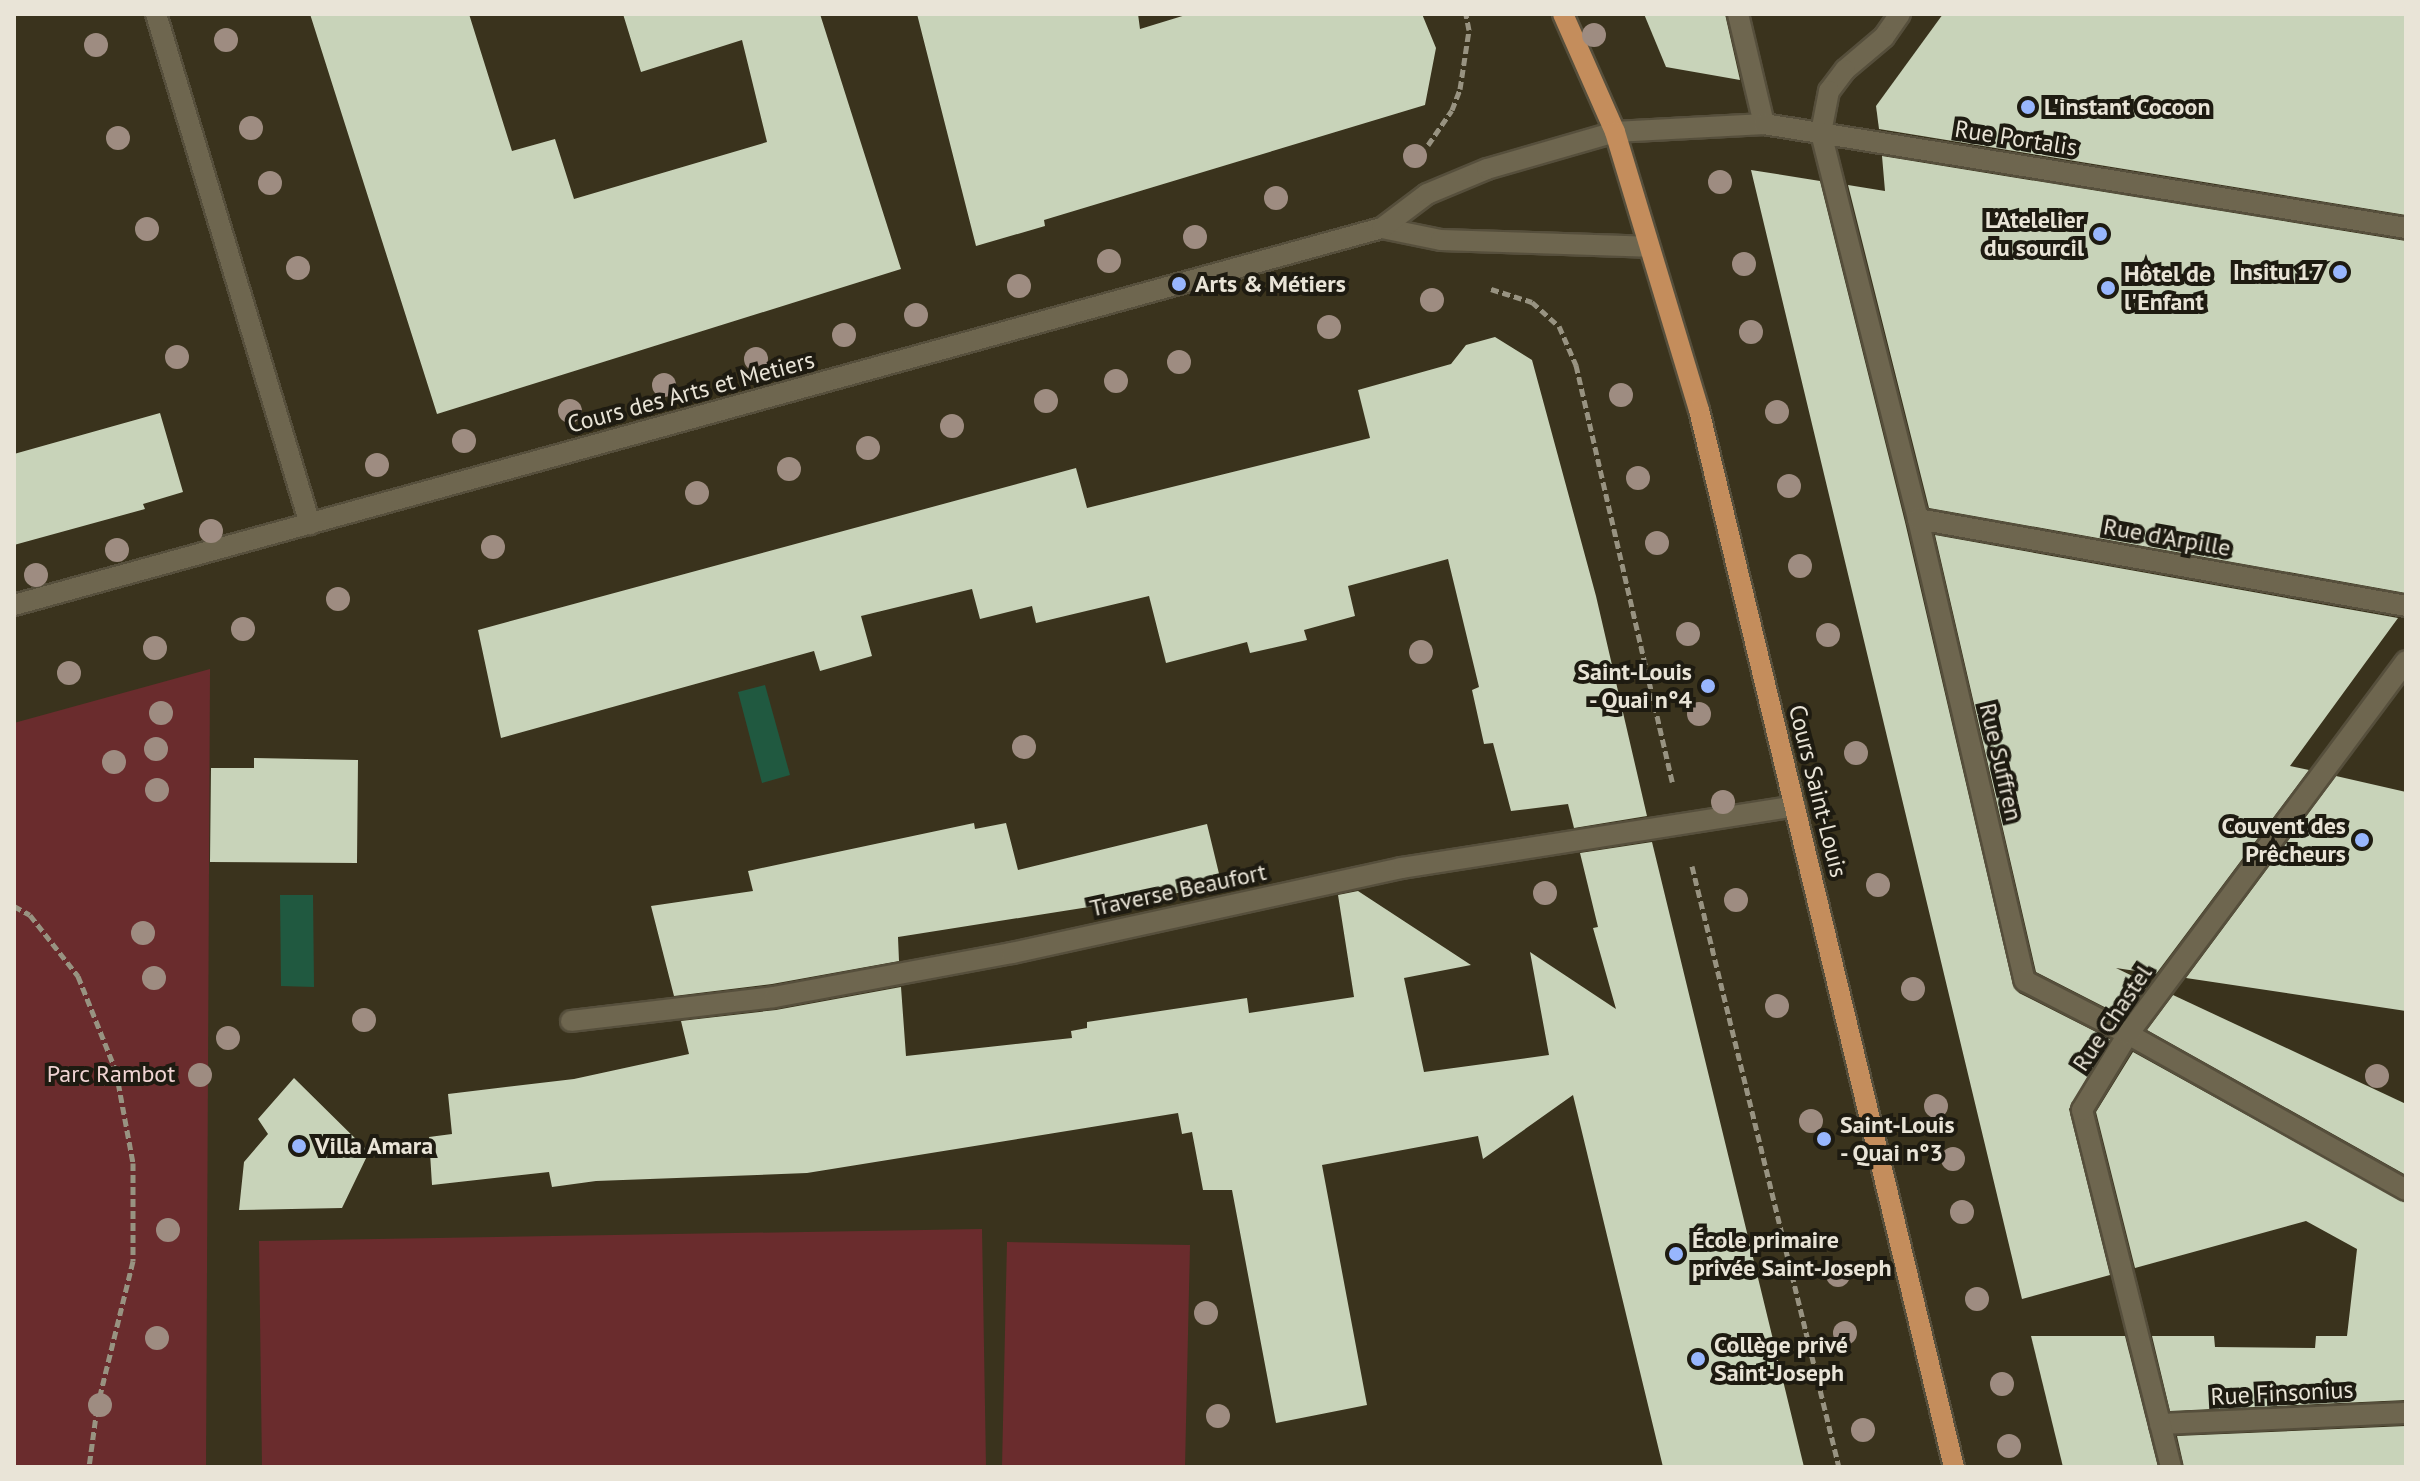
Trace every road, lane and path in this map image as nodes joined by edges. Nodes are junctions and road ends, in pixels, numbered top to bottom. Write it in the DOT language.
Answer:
graph roads {
  1 [pos="156,14"];
  2 [pos="1466,14"];
  3 [pos="1563,14"];
  4 [pos="1738,14"];
  5 [pos="1900,14"];
  6 [pos="1764,124"];
  7 [pos="1615,132"];
  8 [pos="1821,133"];
  9 [pos="1418,158"];
  10 [pos="1382,228"];
  11 [pos="2406,228"];
  12 [pos="1648,247"];
  13 [pos="1484,288"];
  14 [pos="1918,519"];
  15 [pos="310,524"];
  16 [pos="14,605"];
  17 [pos="2406,606"];
  18 [pos="2406,661"];
  19 [pos="1795,806"];
  20 [pos="1681,821"];
  21 [pos="14,906"];
  22 [pos="571,1021"];
  23 [pos="2128,1034"];
  24 [pos="2406,1190"];
  25 [pos="2406,1413"];
  26 [pos="2160,1424"];
  27 [pos="89,1467"];
  28 [pos="1839,1467"];
  29 [pos="1954,1467"];
  30 [pos="2171,1467"];
  1 -- 15 [label="street"];
  2 -- 9 [label="path"];
  3 -- 7 [label="main road, Cours Saint-Louis"];
  4 -- 6 [label="street"];
  5 -- 8 [label="street"];
  6 -- 7 [label="street, Rue Portalis"];
  6 -- 8 [label="street, Rue Portalis"];
  7 -- 10 [label="street, Cours des Arts et Metiers"];
  7 -- 12 [label="main road, Cours Saint-Louis"];
  8 -- 11 [label="street, Rue Portalis"];
  8 -- 14 [label="street, Rue Suffren"];
  10 -- 12 [label="street, Cours des Arts et Metiers"];
  10 -- 15 [label="street, Cours des Arts et Metiers"];
  12 -- 19 [label="main road, Cours Saint-Louis"];
  13 -- 20 [label="path"];
  14 -- 17 [label="street, Rue d'Arpille"];
  14 -- 23 [label="street, Rue Suffren"];
  15 -- 16 [label="street, Cours des Arts et Metiers"];
  18 -- 23 [label="street, Rue Chastel"];
  19 -- 20 [label="street, Traverse Beaufort"];
  19 -- 29 [label="main road, Cours Saint-Louis"];
  20 -- 22 [label="street, Traverse Beaufort"];
  20 -- 28 [label="path"];
  21 -- 27 [label="path"];
  23 -- 24 [label="street, Rue Suffren"];
  23 -- 26 [label="street, Rue Chastel"];
  25 -- 26 [label="street, Rue Finsonius"];
  26 -- 30 [label="street, Rue Chastel"];
}
